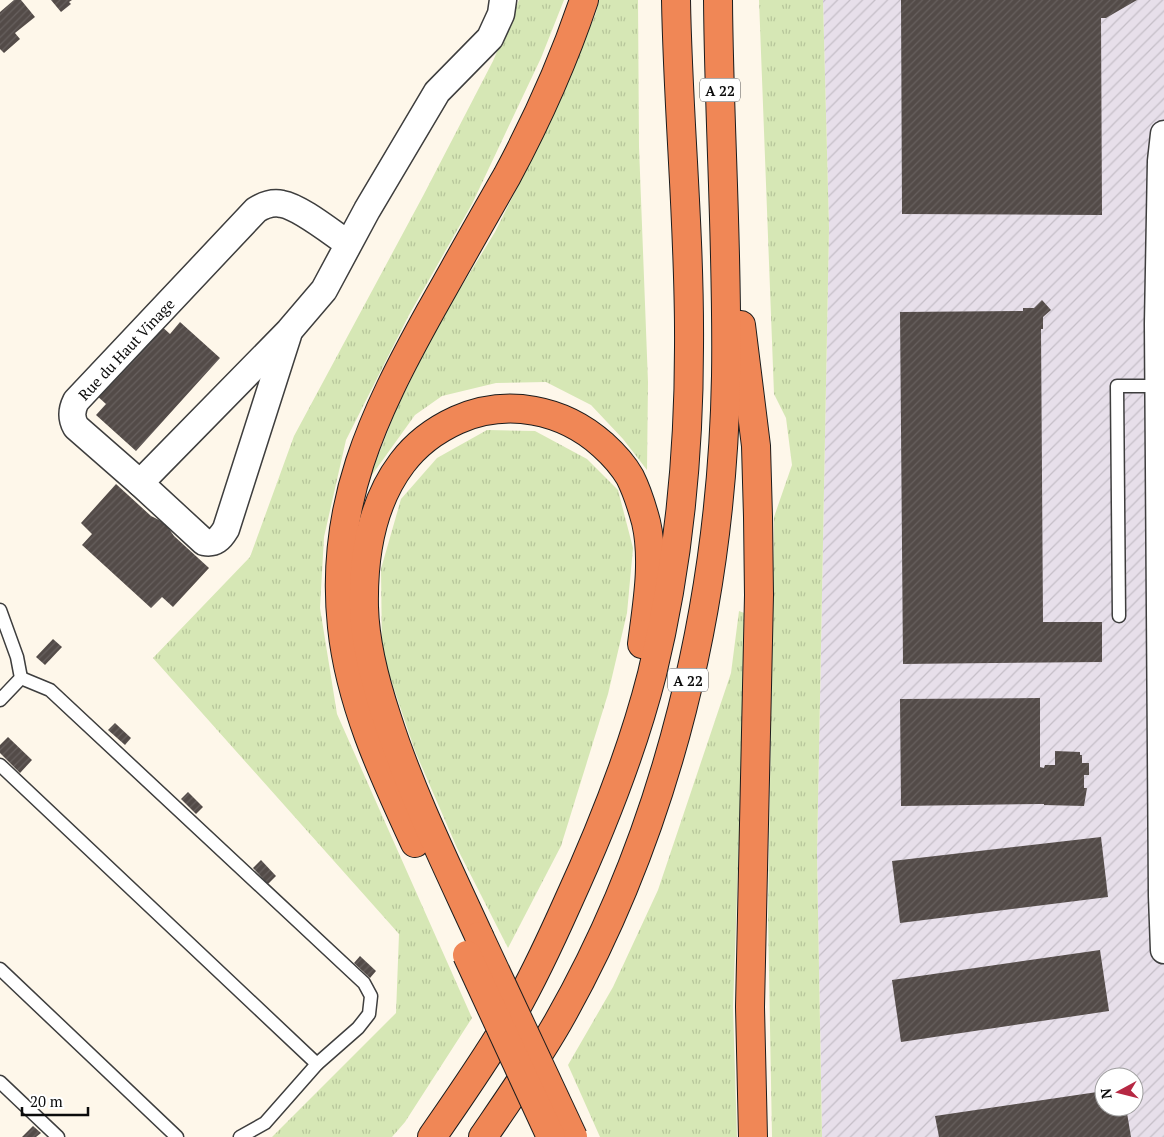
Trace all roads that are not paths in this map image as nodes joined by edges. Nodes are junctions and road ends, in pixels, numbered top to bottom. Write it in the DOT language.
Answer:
graph roads {
  1 [pos="503,0"];
  2 [pos="584,0"];
  3 [pos="676,0"];
  4 [pos="718,0"];
  5 [pos="1164,134"];
  6 [pos="722,180"];
  7 [pos="347,243"];
  8 [pos="289,331"];
  9 [pos="1158,386"];
  10 [pos="1161,466"];
  11 [pos="140,483"];
  12 [pos="0,610"];
  13 [pos="1119,616"];
  14 [pos="22,678"];
  15 [pos="0,699"];
  16 [pos="628,755"];
  17 [pos="0,765"];
  18 [pos="1162,822"];
  19 [pos="473,945"];
  20 [pos="1164,950"];
  21 [pos="0,969"];
  22 [pos="317,1064"];
  23 [pos="0,1082"];
  24 [pos="58,1137"];
  25 [pos="177,1137"];
  26 [pos="240,1137"];
  27 [pos="432,1137"];
  28 [pos="483,1137"];
  29 [pos="551,1137"];
  30 [pos="573,1137"];
  31 [pos="754,1137"];
  1 -- 7 [label="street"];
  2 -- 19 [label="highway"];
  3 -- 16 [label="highway, A 22"];
  4 -- 6 [label="highway, A 22"];
  5 -- 9 [label="street"];
  6 -- 28 [label="highway, A 22"];
  6 -- 31 [label="highway"];
  7 -- 8 [label="street"];
  7 -- 11 [label="street, Rue du Haut Vinage"];
  8 -- 11 [label="street"];
  8 -- 11 [label="street, Rue du Haut Vinage"];
  9 -- 10 [label="street"];
  9 -- 13 [label="lane"];
  10 -- 18 [label="street"];
  12 -- 14 [label="lane"];
  14 -- 15 [label="lane"];
  14 -- 22 [label="lane"];
  16 -- 19 [label="highway"];
  16 -- 27 [label="highway, A 22"];
  17 -- 22 [label="lane"];
  18 -- 20 [label="street"];
  19 -- 29 [label="highway, bridge"];
  19 -- 30 [label="highway, bridge"];
  21 -- 25 [label="lane"];
  22 -- 26 [label="lane"];
  23 -- 24 [label="lane"];
}
